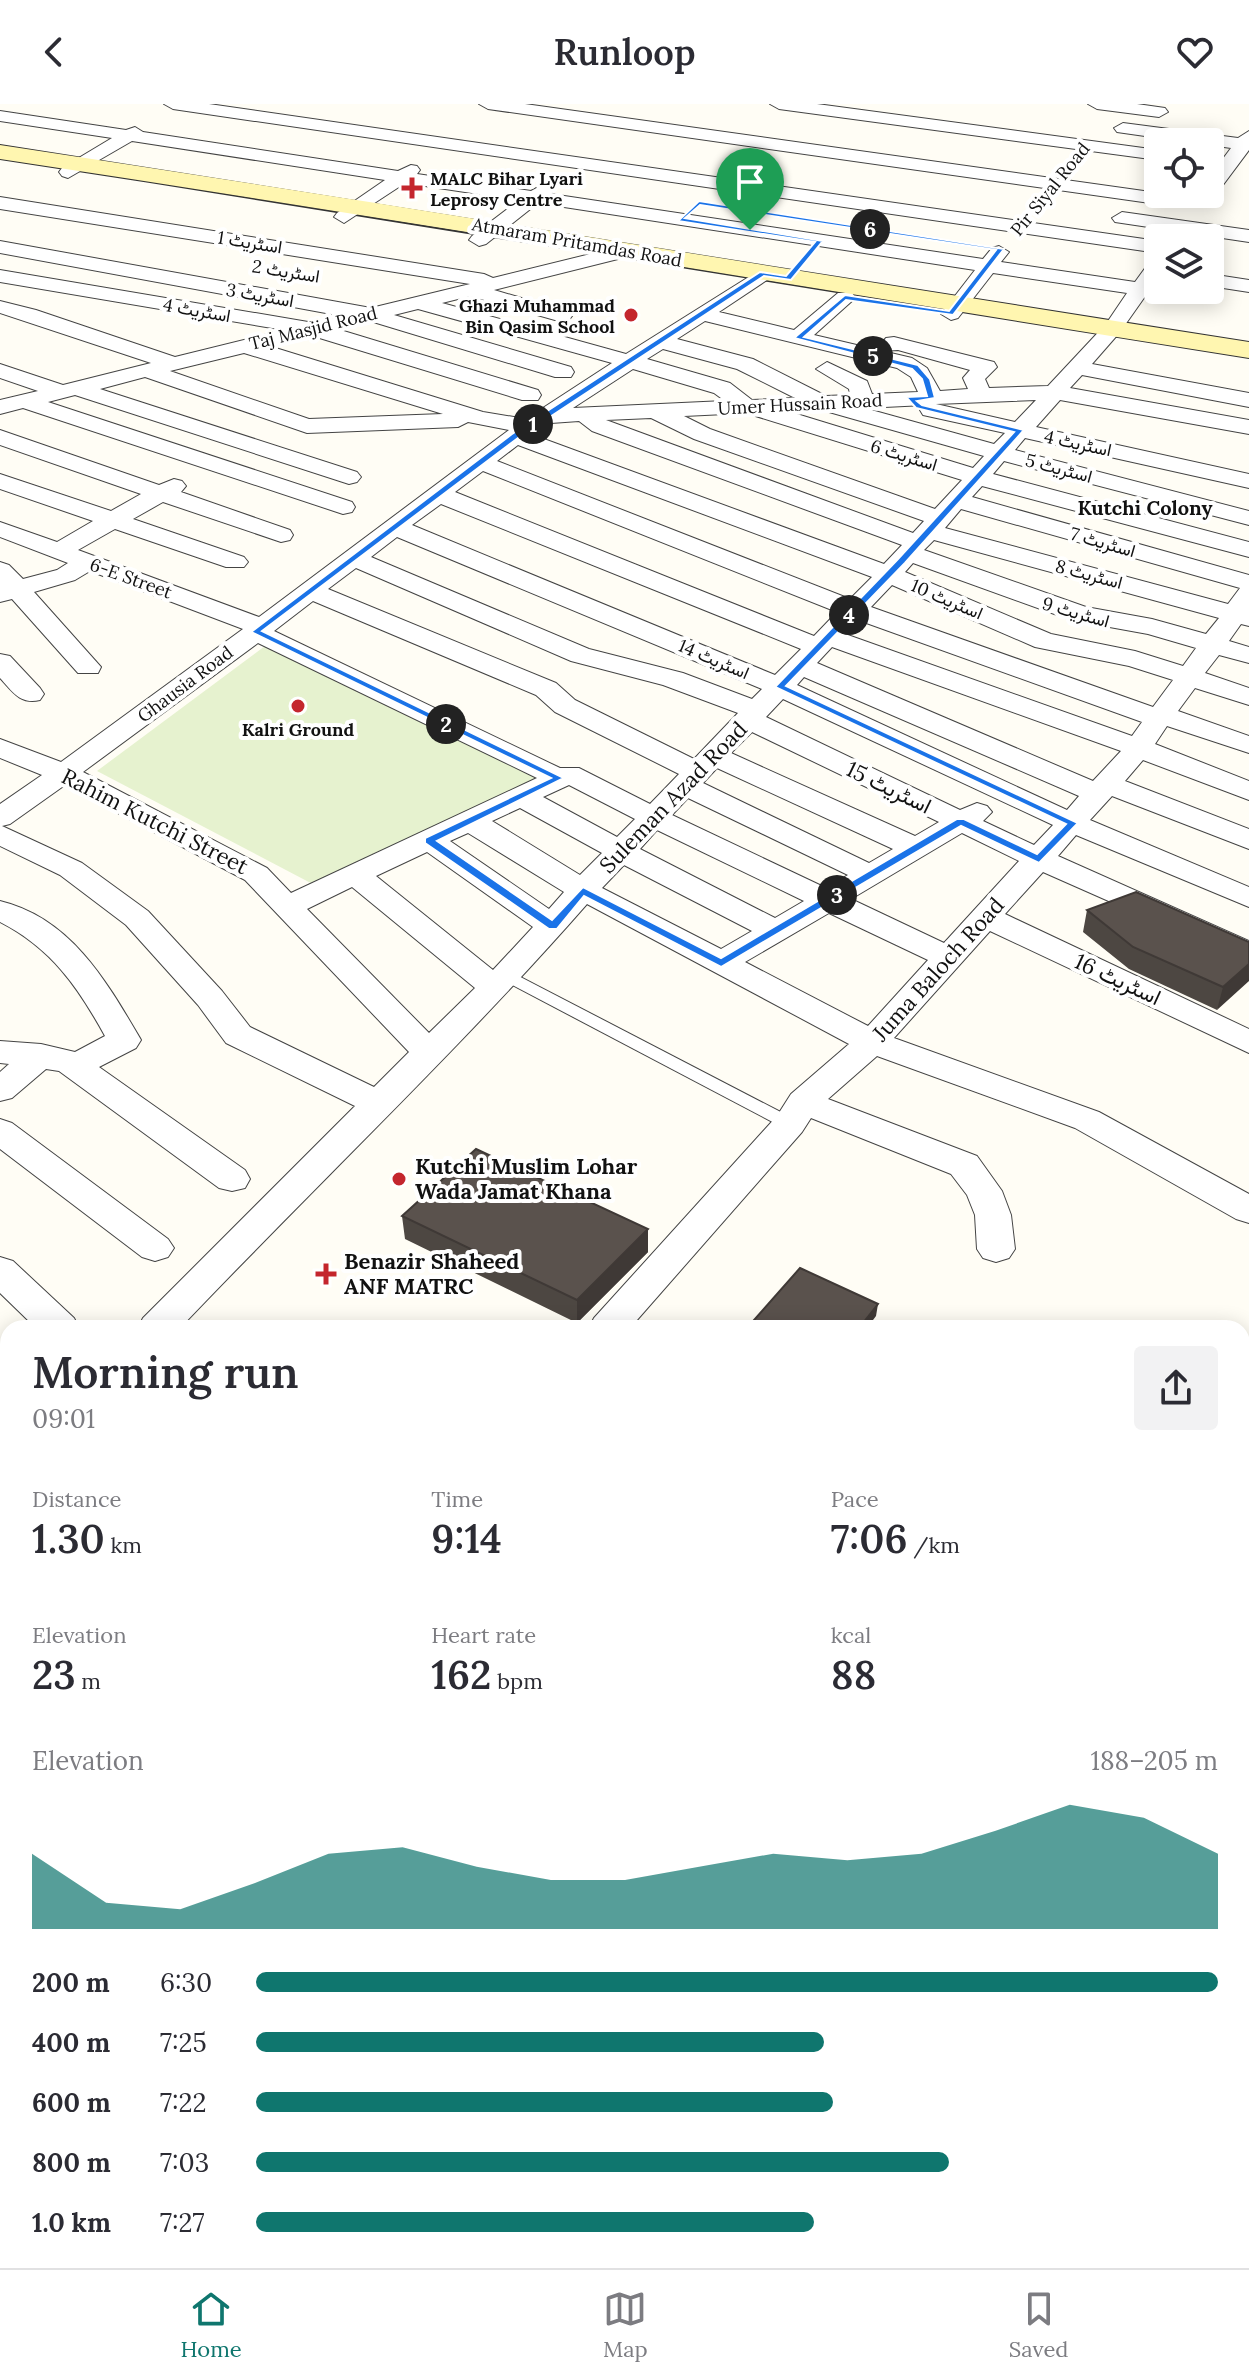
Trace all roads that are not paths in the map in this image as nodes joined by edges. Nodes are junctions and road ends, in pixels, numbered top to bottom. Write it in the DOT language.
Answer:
graph roads {
  1 [pos="36,104"];
  2 [pos="44,104"];
  3 [pos="180,104"];
  4 [pos="779,104"];
  5 [pos="1097,104"];
  6 [pos="337,105"];
  7 [pos="961,105"];
  8 [pos="648,106"];
  9 [pos="811,106"];
  10 [pos="1121,106"];
  11 [pos="490,112"];
  12 [pos="1177,115"];
  13 [pos="3,119"];
  14 [pos="156,121"];
  15 [pos="626,123"];
  16 [pos="308,124"];
  17 [pos="939,125"];
  18 [pos="1102,125"];
  19 [pos="128,136"];
  20 [pos="281,140"];
  21 [pos="1247,142"];
  22 [pos="768,143"];
  23 [pos="448,144"];
  24 [pos="1085,145"];
  25 [pos="0,152"];
  26 [pos="1144,153"];
  27 [pos="256,156"];
  28 [pos="1224,160"];
  29 [pos="423,161"];
  30 [pos="0,162"];
  31 [pos="902,162"];
  32 [pos="577,163"];
  33 [pos="1224,165"];
  34 [pos="1249,168"];
  35 [pos="75,169"];
  36 [pos="400,177"];
  37 [pos="554,181"];
  38 [pos="720,184"];
  39 [pos="1056,184"];
  40 [pos="204,188"];
  41 [pos="1237,188"];
  42 [pos="1144,190"];
  43 [pos="1224,191"];
  44 [pos="534,198"];
  45 [pos="0,203"];
  46 [pos="699,203"];
  47 [pos="857,204"];
  48 [pos="351,212"];
  49 [pos="1110,216"];
  50 [pos="680,220"];
  51 [pos="837,224"];
  52 [pos="1145,224"];
  53 [pos="1018,227"];
  54 [pos="487,234"];
  55 [pos="1224,235"];
  56 [pos="1249,236"];
  57 [pos="820,241"];
  58 [pos="1144,245"];
  59 [pos="0,247"];
  60 [pos="1001,249"];
  61 [pos="639,252"];
  62 [pos="320,253"];
  63 [pos="593,259"];
  64 [pos="989,266"];
  65 [pos="1144,267"];
  66 [pos="794,269"];
  67 [pos="0,276"];
  68 [pos="756,278"];
  69 [pos="1224,282"];
  70 [pos="500,283"];
  71 [pos="1144,283"];
  72 [pos="1249,286"];
  73 [pos="384,288"];
  74 [pos="1139,289"];
  75 [pos="470,290"];
  76 [pos="263,295"];
  77 [pos="845,297"];
  78 [pos="46,299"];
  79 [pos="723,299"];
  80 [pos="423,301"];
  81 [pos="759,306"];
  82 [pos="0,307"];
  83 [pos="954,309"];
  84 [pos="796,313"];
  85 [pos="368,314"];
  86 [pos="700,314"];
  87 [pos="238,316"];
  88 [pos="562,316"];
  89 [pos="821,318"];
  90 [pos="135,320"];
  91 [pos="310,328"];
  92 [pos="1109,332"];
  93 [pos="798,338"];
  94 [pos="659,341"];
  95 [pos="243,345"];
  96 [pos="1249,350"];
  97 [pos="851,359"];
  98 [pos="1249,359"];
  99 [pos="629,361"];
  100 [pos="172,363"];
  101 [pos="1077,368"];
  102 [pos="145,370"];
  103 [pos="0,371"];
  104 [pos="563,372"];
  105 [pos="776,378"];
  106 [pos="68,390"];
  107 [pos="860,394"];
  108 [pos="530,395"];
  109 [pos="981,395"];
  110 [pos="920,398"];
  111 [pos="1249,400"];
  112 [pos="24,401"];
  113 [pos="823,403"];
  114 [pos="746,406"];
  115 [pos="0,407"];
  116 [pos="656,411"];
  117 [pos="1037,411"];
  118 [pos="469,414"];
  119 [pos="583,414"];
  120 [pos="290,420"];
  121 [pos="530,426"];
  122 [pos="1113,427"];
  123 [pos="1249,427"];
  124 [pos="0,437"];
  125 [pos="248,444"];
  126 [pos="999,453"];
  127 [pos="480,462"];
  128 [pos="211,465"];
  129 [pos="349,477"];
  130 [pos="977,477"];
  131 [pos="0,481"];
  132 [pos="1249,481"];
  133 [pos="160,493"];
  134 [pos="438,494"];
  135 [pos="343,507"];
  136 [pos="1249,518"];
  137 [pos="113,520"];
  138 [pos="395,527"];
  139 [pos="0,529"];
  140 [pos="281,535"];
  141 [pos="923,537"];
  142 [pos="1249,550"];
  143 [pos="58,551"];
  144 [pos="353,558"];
  145 [pos="87,562"];
  146 [pos="235,562"];
  147 [pos="1249,583"];
  148 [pos="6,585"];
  149 [pos="310,591"];
  150 [pos="1244,608"];
  151 [pos="854,610"];
  152 [pos="259,629"];
  153 [pos="1214,643"];
  154 [pos="1249,655"];
  155 [pos="806,659"];
  156 [pos="0,662"];
  157 [pos="88,667"];
  158 [pos="1190,676"];
  159 [pos="30,694"];
  160 [pos="1249,697"];
  161 [pos="752,715"];
  162 [pos="1161,717"];
  163 [pos="1249,745"];
  164 [pos="0,748"];
  165 [pos="1139,748"];
  166 [pos="698,771"];
  167 [pos="63,773"];
  168 [pos="559,778"];
  169 [pos="1103,789"];
  170 [pos="1249,791"];
  171 [pos="1009,793"];
  172 [pos="521,797"];
  173 [pos="0,818"];
  174 [pos="653,818"];
  175 [pos="470,821"];
  176 [pos="961,822"];
  177 [pos="1072,823"];
  178 [pos="0,835"];
  179 [pos="429,840"];
  180 [pos="1249,840"];
  181 [pos="916,848"];
  182 [pos="620,851"];
  183 [pos="1039,859"];
  184 [pos="356,875"];
  185 [pos="871,875"];
  186 [pos="583,890"];
  187 [pos="1249,898"];
  188 [pos="829,899"];
  189 [pos="288,906"];
  190 [pos="0,910"];
  191 [pos="986,917"];
  192 [pos="553,926"];
  193 [pos="776,931"];
  194 [pos="1249,953"];
  195 [pos="949,958"];
  196 [pos="721,963"];
  197 [pos="501,982"];
  198 [pos="872,1042"];
  199 [pos="1249,1042"];
  200 [pos="0,1052"];
  201 [pos="429,1053"];
  202 [pos="41,1055"];
  203 [pos="74,1066"];
  204 [pos="0,1090"];
  205 [pos="378,1103"];
  206 [pos="797,1113"];
  207 [pos="0,1131"];
  208 [pos="232,1179"];
  209 [pos="1249,1210"];
  210 [pos="155,1248"];
  211 [pos="996,1249"];
  212 [pos="0,1271"];
  213 [pos="52,1320"];
  214 [pos="165,1320"];
  215 [pos="615,1320"];
  1 -- 13 [label="street"];
  2 -- 14 [label="street"];
  3 -- 14 [label="street"];
  3 -- 16 [label="street"];
  4 -- 9 [label="street"];
  5 -- 10 [label="street"];
  6 -- 16 [label="street"];
  7 -- 17 [label="street"];
  8 -- 15 [label="street"];
  9 -- 17 [label="street"];
  9 -- 22 [label="street"];
  10 -- 12 [label="street"];
  10 -- 18 [label="street, Pir Siyal Road"];
  11 -- 15 [label="street"];
  11 -- 23 [label="street"];
  13 -- 19 [label="street"];
  14 -- 19 [label="street"];
  14 -- 20 [label="street"];
  15 -- 22 [label="street"];
  15 -- 32 [label="street"];
  16 -- 20 [label="street"];
  16 -- 23 [label="street"];
  17 -- 24 [label="street"];
  17 -- 31 [label="street"];
  18 -- 21 [label="street"];
  18 -- 24 [label="street, Pir Siyal Road"];
  19 -- 27 [label="street"];
  19 -- 35 [label="street"];
  20 -- 27 [label="street"];
  20 -- 29 [label="street"];
  21 -- 28 [label="street"];
  22 -- 31 [label="street"];
  22 -- 38 [label="street"];
  23 -- 29 [label="street"];
  23 -- 32 [label="street"];
  24 -- 26 [label="street"];
  24 -- 39 [label="street, Pir Siyal Road"];
  25 -- 35 [label="main road, Atmaram Pritamdas Road"];
  27 -- 36 [label="street"];
  27 -- 40 [label="street"];
  29 -- 36 [label="street"];
  29 -- 37 [label="street"];
  30 -- 35 [label="main road, Atmaram Pritamdas Road"];
  31 -- 39 [label="street"];
  31 -- 47 [label="street"];
  32 -- 37 [label="street"];
  32 -- 38 [label="street"];
  33 -- 34 [label="street"];
  35 -- 40 [label="main road, Atmaram Pritamdas Road"];
  36 -- 44 [label="street"];
  36 -- 48 [label="street"];
  37 -- 44 [label="street"];
  37 -- 46 [label="street"];
  38 -- 46 [label="street"];
  38 -- 47 [label="street"];
  39 -- 42 [label="street"];
  39 -- 53 [label="street, Pir Siyal Road"];
  40 -- 48 [label="main road, Atmaram Pritamdas Road"];
  41 -- 43 [label="street"];
  44 -- 50 [label="street"];
  44 -- 54 [label="street"];
  45 -- 62 [label="street, اسٹریٹ 1"];
  46 -- 50 [label="street"];
  46 -- 51 [label="street"];
  47 -- 51 [label="street"];
  47 -- 53 [label="street"];
  48 -- 54 [label="main road, Atmaram Pritamdas Road"];
  49 -- 52 [label="street"];
  50 -- 57 [label="street"];
  50 -- 61 [label="street"];
  51 -- 57 [label="street"];
  51 -- 60 [label="street"];
  53 -- 58 [label="street"];
  53 -- 60 [label="street, Pir Siyal Road"];
  54 -- 61 [label="main road, Atmaram Pritamdas Road"];
  54 -- 63 [label="main road, Atmaram Pritamdas Road"];
  55 -- 56 [label="street"];
  57 -- 64 [label="street"];
  57 -- 66 [label="street"];
  59 -- 76 [label="street, اسٹریٹ 3"];
  60 -- 64 [label="street, Pir Siyal Road"];
  60 -- 65 [label="street"];
  61 -- 63 [label="main road, Atmaram Pritamdas Road"];
  61 -- 66 [label="street"];
  61 -- 68 [label="main road, Atmaram Pritamdas Road"];
  62 -- 70 [label="street, اسٹریٹ 1"];
  62 -- 76 [label="street"];
  63 -- 70 [label="street, Taj Masjid Road"];
  64 -- 74 [label="street"];
  64 -- 83 [label="street, Pir Siyal Road"];
  66 -- 68 [label="main road, Atmaram Pritamdas Road"];
  66 -- 83 [label="main road, Atmaram Pritamdas Road"];
  67 -- 87 [label="street, اسٹریٹ 4"];
  68 -- 77 [label="main road, Atmaram Pritamdas Road"];
  68 -- 79 [label="street, Ghausia Road"];
  69 -- 72 [label="street"];
  70 -- 75 [label="street, Taj Masjid Road"];
  71 -- 74 [label="street, Suleman Azad Road"];
  73 -- 80 [label="street"];
  74 -- 92 [label="street, Suleman Azad Road"];
  75 -- 80 [label="street, Taj Masjid Road"];
  75 -- 88 [label="street"];
  76 -- 85 [label="street, اسٹریٹ 3"];
  76 -- 87 [label="street"];
  77 -- 83 [label="main road, Atmaram Pritamdas Road"];
  77 -- 89 [label="street"];
  78 -- 90 [label="street"];
  79 -- 81 [label="street"];
  79 -- 86 [label="street, Ghausia Road"];
  80 -- 85 [label="street, Taj Masjid Road"];
  80 -- 99 [label="street"];
  82 -- 100 [label="street"];
  83 -- 92 [label="main road, Atmaram Pritamdas Road"];
  84 -- 89 [label="street"];
  85 -- 91 [label="street, Taj Masjid Road"];
  85 -- 104 [label="street, اسٹریٹ 3"];
  86 -- 93 [label="street"];
  86 -- 94 [label="street, Ghausia Road"];
  87 -- 91 [label="street, اسٹریٹ 4"];
  87 -- 95 [label="street"];
  89 -- 93 [label="street"];
  91 -- 95 [label="street, Taj Masjid Road"];
  91 -- 108 [label="street, اسٹریٹ 4"];
  92 -- 96 [label="main road, Atmaram Pritamdas Road"];
  92 -- 98 [label="main road, Atmaram Pritamdas Road"];
  92 -- 101 [label="street, Suleman Azad Road"];
  93 -- 97 [label="street"];
  94 -- 99 [label="street, Ghausia Road"];
  94 -- 105 [label="street"];
  95 -- 100 [label="street, Taj Masjid Road"];
  95 -- 118 [label="street"];
  97 -- 105 [label="street"];
  97 -- 107 [label="street"];
  97 -- 107 [label="street"];
  97 -- 109 [label="street"];
  97 -- 110 [label="street"];
  99 -- 114 [label="street"];
  99 -- 121 [label="street, Ghausia Road"];
  100 -- 102 [label="street, Taj Masjid Road"];
  101 -- 111 [label="street"];
  101 -- 117 [label="street, Suleman Azad Road"];
  102 -- 106 [label="street, Taj Masjid Road"];
  102 -- 120 [label="street"];
  103 -- 106 [label="street"];
  105 -- 113 [label="street"];
  106 -- 112 [label="street, Taj Masjid Road"];
  106 -- 125 [label="street"];
  107 -- 110 [label="street, Umer Hussain Road"];
  107 -- 113 [label="street, Umer Hussain Road"];
  109 -- 110 [label="street, Umer Hussain Road"];
  109 -- 117 [label="street, Umer Hussain Road"];
  110 -- 117 [label="street, اسٹریٹ 4"];
  112 -- 115 [label="street, Taj Masjid Road"];
  112 -- 128 [label="street"];
  113 -- 114 [label="street, Umer Hussain Road"];
  113 -- 126 [label="street, اسٹریٹ 5"];
  114 -- 116 [label="street, Umer Hussain Road"];
  114 -- 130 [label="street, اسٹریٹ 6"];
  116 -- 119 [label="street, Umer Hussain Road"];
  116 -- 141 [label="street"];
  117 -- 122 [label="street"];
  117 -- 123 [label="street"];
  117 -- 126 [label="street, Suleman Azad Road"];
  117 -- 132 [label="street, اسٹریٹ 4"];
  118 -- 120 [label="street"];
  118 -- 121 [label="street"];
  119 -- 121 [label="street, Umer Hussain Road"];
  119 -- 141 [label="street"];
  120 -- 125 [label="street"];
  121 -- 127 [label="street, Ghausia Road"];
  121 -- 141 [label="street, اسٹریٹ 10"];
  124 -- 133 [label="street"];
  125 -- 128 [label="street"];
  125 -- 129 [label="street"];
  126 -- 130 [label="street, Suleman Azad Road"];
  126 -- 136 [label="street, اسٹریٹ 5"];
  127 -- 134 [label="street, Ghausia Road"];
  127 -- 151 [label="street"];
  128 -- 133 [label="street"];
  128 -- 135 [label="street"];
  130 -- 141 [label="street, Suleman Azad Road"];
  130 -- 142 [label="street, اسٹریٹ 6"];
  131 -- 137 [label="street"];
  133 -- 137 [label="street"];
  133 -- 140 [label="street"];
  134 -- 138 [label="street, Ghausia Road"];
  134 -- 155 [label="street"];
  137 -- 143 [label="street"];
  137 -- 146 [label="street"];
  138 -- 144 [label="street, Ghausia Road"];
  138 -- 155 [label="street, اسٹریٹ 14"];
  139 -- 143 [label="street, 6-E Street"];
  141 -- 147 [label="street, اسٹریٹ 7"];
  141 -- 150 [label="street, اسٹریٹ 8"];
  141 -- 151 [label="street, Suleman Azad Road"];
  141 -- 153 [label="street, اسٹریٹ 9"];
  141 -- 158 [label="street, اسٹریٹ 10"];
  143 -- 145 [label="street, 6-E Street"];
  144 -- 149 [label="street, Ghausia Road"];
  144 -- 161 [label="street, اسٹریٹ 15"];
  145 -- 148 [label="street"];
  145 -- 152 [label="street, 6-E Street"];
  148 -- 157 [label="street"];
  149 -- 152 [label="street, Ghausia Road"];
  149 -- 166 [label="street"];
  150 -- 153 [label="street, Juma Baloch Road"];
  151 -- 155 [label="street, Suleman Azad Road"];
  151 -- 162 [label="street"];
  152 -- 167 [label="street, Ghausia Road"];
  152 -- 168 [label="street, 6-E Street"];
  153 -- 154 [label="street, اسٹریٹ 9"];
  153 -- 158 [label="street, Juma Baloch Road"];
  155 -- 161 [label="street, Suleman Azad Road"];
  155 -- 165 [label="street"];
  155 -- 169 [label="street"];
  155 -- 171 [label="street, اسٹریٹ 14"];
  156 -- 159 [label="street"];
  158 -- 160 [label="street, اسٹریٹ 10"];
  158 -- 162 [label="street, Juma Baloch Road"];
  161 -- 166 [label="street, Suleman Azad Road"];
  161 -- 176 [label="street, اسٹریٹ 15"];
  162 -- 163 [label="street"];
  162 -- 165 [label="street, Juma Baloch Road"];
  164 -- 167 [label="street, Rahim Kutchi Street"];
  165 -- 169 [label="street, Juma Baloch Road"];
  165 -- 170 [label="street"];
  166 -- 174 [label="street, Suleman Azad Road"];
  166 -- 181 [label="street"];
  166 -- 185 [label="street"];
  167 -- 173 [label="street, Ghausia Road"];
  167 -- 189 [label="street, Rahim Kutchi Street"];
  168 -- 172 [label="street"];
  168 -- 174 [label="street, 6-E Street"];
  169 -- 177 [label="street, Juma Baloch Road"];
  169 -- 180 [label="street"];
  171 -- 176 [label="street"];
  171 -- 177 [label="street, اسٹریٹ 14"];
  172 -- 175 [label="street"];
  172 -- 182 [label="street"];
  174 -- 182 [label="street, Suleman Azad Road"];
  174 -- 188 [label="street, 6-E Street"];
  175 -- 179 [label="street"];
  175 -- 186 [label="street"];
  176 -- 181 [label="street"];
  176 -- 183 [label="street, اسٹریٹ 15"];
  177 -- 183 [label="street, Juma Baloch Road"];
  177 -- 187 [label="street, اسٹریٹ 14"];
  178 -- 205 [label="street"];
  179 -- 184 [label="street"];
  179 -- 192 [label="street"];
  181 -- 185 [label="street"];
  182 -- 186 [label="street, Suleman Azad Road"];
  182 -- 193 [label="street"];
  183 -- 191 [label="street, Juma Baloch Road"];
  183 -- 194 [label="street, اسٹریٹ 15"];
  184 -- 189 [label="street"];
  184 -- 197 [label="street"];
  185 -- 188 [label="street"];
  186 -- 192 [label="street, Suleman Azad Road"];
  186 -- 196 [label="street"];
  188 -- 193 [label="street"];
  188 -- 195 [label="street, 6-E Street"];
  189 -- 201 [label="street, Rahim Kutchi Street"];
  190 -- 203 [label="street"];
  191 -- 195 [label="street, Juma Baloch Road"];
  191 -- 199 [label="street, اسٹریٹ 16"];
  192 -- 197 [label="street, Suleman Azad Road"];
  193 -- 196 [label="street"];
  195 -- 198 [label="street, Juma Baloch Road"];
  196 -- 198 [label="street"];
  197 -- 201 [label="street, Suleman Azad Road"];
  197 -- 206 [label="lane"];
  198 -- 206 [label="street, Juma Baloch Road"];
  198 -- 209 [label="street"];
  200 -- 202 [label="street"];
  201 -- 205 [label="street, Suleman Azad Road"];
  202 -- 203 [label="street"];
  202 -- 204 [label="street"];
  203 -- 208 [label="street"];
  205 -- 214 [label="street, Suleman Azad Road"];
  206 -- 211 [label="street"];
  206 -- 215 [label="street, Juma Baloch Road"];
  207 -- 210 [label="street"];
  212 -- 213 [label="street"];
}
